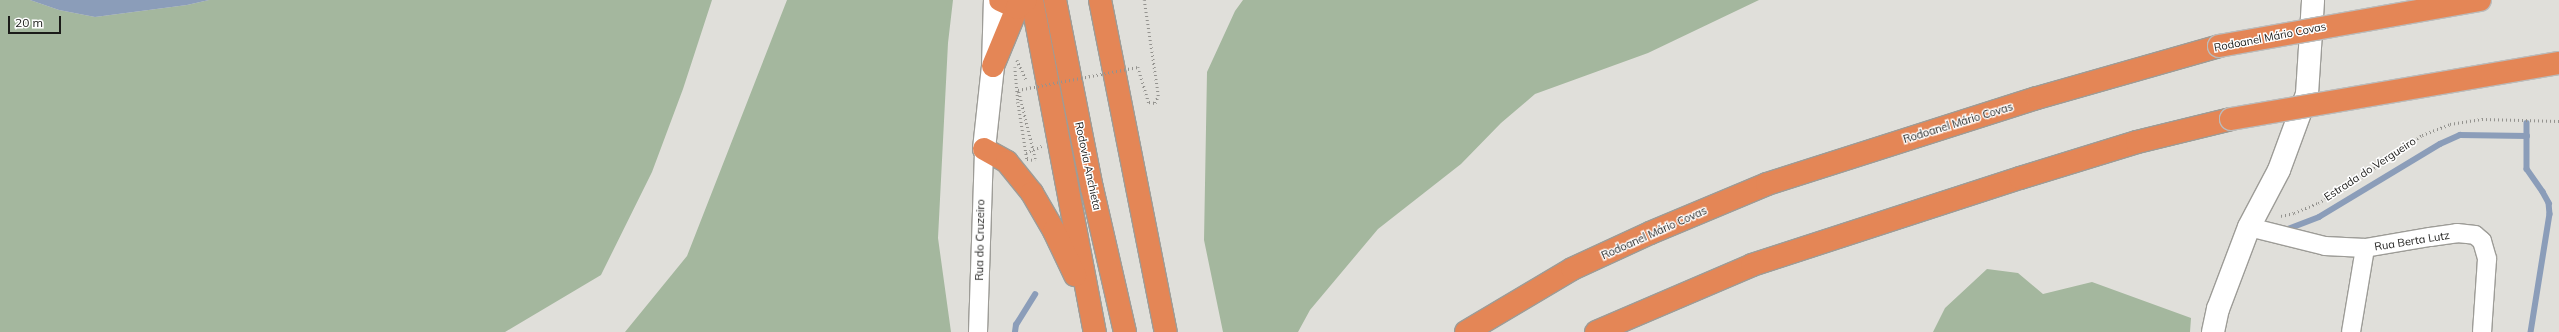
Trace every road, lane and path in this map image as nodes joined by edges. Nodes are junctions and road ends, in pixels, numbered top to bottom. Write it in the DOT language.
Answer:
graph roads {
  1 [pos="995,0"];
  2 [pos="1055,0"];
  3 [pos="1144,0"];
  4 [pos="2314,0"];
  5 [pos="2480,0"];
  6 [pos="1019,2"];
  7 [pos="1099,5"];
  8 [pos="2559,63"];
  9 [pos="992,66"];
  10 [pos="1031,92"];
  11 [pos="2559,121"];
  12 [pos="984,149"];
  13 [pos="2252,223"];
  14 [pos="2365,248"];
  15 [pos="1094,329"];
  16 [pos="978,332"];
  17 [pos="1125,332"];
  18 [pos="1166,332"];
  19 [pos="1466,332"];
  20 [pos="1596,332"];
  21 [pos="2213,332"];
  22 [pos="2351,332"];
  23 [pos="2482,332"];
  1 -- 9 [label="street"];
  2 -- 17 [label="highway, Rodovia Anchieta"];
  3 -- 10 [label="path, bridge"];
  4 -- 13 [label="street"];
  5 -- 19 [label="highway, Rodoanel Mário Covas, bridge"];
  6 -- 9 [label="highway"];
  6 -- 15 [label="highway"];
  7 -- 18 [label="highway"];
  8 -- 20 [label="highway, bridge"];
  9 -- 12 [label="street"];
  11 -- 13 [label="path, Estrada do Vergueiro"];
  12 -- 15 [label="highway"];
  12 -- 16 [label="street, Rua do Cruzeiro"];
  13 -- 14 [label="street, Rua Berta Lutz"];
  13 -- 21 [label="street"];
  14 -- 22 [label="street"];
  14 -- 23 [label="street, Rua Berta Lutz"];
}
